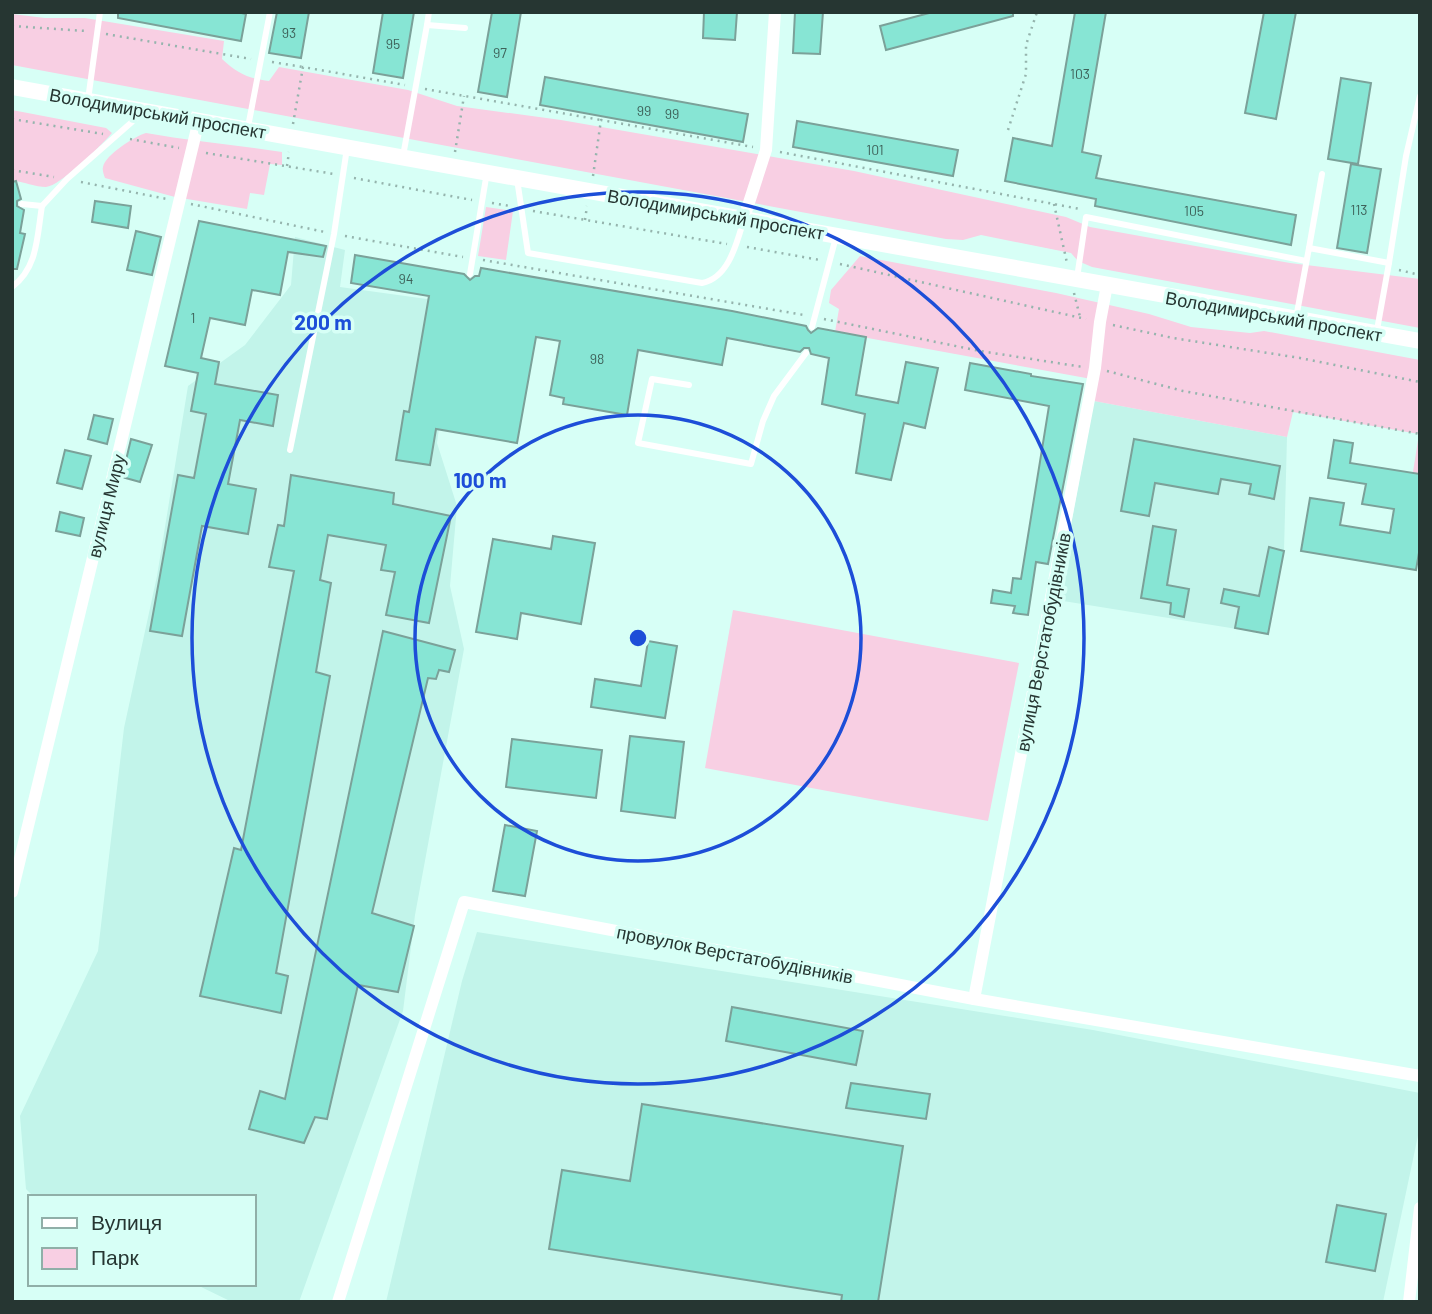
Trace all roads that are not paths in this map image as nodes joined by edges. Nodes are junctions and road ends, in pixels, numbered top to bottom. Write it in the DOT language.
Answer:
graph roads {
  1 [pos="100,12"];
  2 [pos="270,12"];
  3 [pos="429,12"];
  4 [pos="775,12"];
  5 [pos="427,25"];
  6 [pos="465,28"];
  7 [pos="12,87"];
  8 [pos="1420,96"];
  9 [pos="88,100"];
  10 [pos="144,111"];
  11 [pos="200,120"];
  12 [pos="248,128"];
  13 [pos="347,146"];
  14 [pos="402,156"];
  15 [pos="488,172"];
  16 [pos="1322,173"];
  17 [pos="517,177"];
  18 [pos="22,204"];
  19 [pos="42,206"];
  20 [pos="744,218"];
  21 [pos="836,235"];
  22 [pos="1309,248"];
  23 [pos="1306,261"];
  24 [pos="1389,266"];
  25 [pos="470,274"];
  26 [pos="1076,280"];
  27 [pos="1107,285"];
  28 [pos="12,287"];
  29 [pos="1295,320"];
  30 [pos="812,327"];
  31 [pos="1376,334"];
  32 [pos="1420,341"];
  33 [pos="806,353"];
  34 [pos="689,385"];
  35 [pos="290,450"];
  36 [pos="12,892"];
  37 [pos="974,999"];
  38 [pos="1420,1076"];
  39 [pos="1420,1208"];
  40 [pos="338,1302"];
  41 [pos="1409,1302"];
  1 -- 9 [label="lane"];
  2 -- 12 [label="lane"];
  3 -- 5 [label="lane"];
  4 -- 20 [label="street"];
  5 -- 6 [label="lane"];
  5 -- 14 [label="lane"];
  7 -- 9 [label="main road, Володимирський проспект"];
  8 -- 24 [label="lane"];
  9 -- 10 [label="main road, Володимирський проспект"];
  10 -- 11 [label="main road, Володимирський проспект"];
  10 -- 19 [label="lane"];
  11 -- 12 [label="main road, Володимирський проспект"];
  11 -- 36 [label="street, вулиця Миру"];
  12 -- 13 [label="main road, Володимирський проспект"];
  13 -- 14 [label="main road, Володимирський проспект"];
  13 -- 35 [label="lane"];
  14 -- 15 [label="main road, Володимирський проспект"];
  15 -- 17 [label="main road, Володимирський проспект"];
  15 -- 25 [label="lane"];
  16 -- 22 [label="lane"];
  17 -- 20 [label="main road, Володимирський проспект"];
  17 -- 20 [label="lane"];
  18 -- 19 [label="lane"];
  19 -- 28 [label="lane"];
  20 -- 21 [label="main road, Володимирський проспект"];
  21 -- 26 [label="main road, Володимирський проспект"];
  21 -- 30 [label="lane"];
  22 -- 23 [label="lane"];
  22 -- 24 [label="lane"];
  23 -- 26 [label="lane"];
  23 -- 29 [label="lane"];
  24 -- 31 [label="lane"];
  26 -- 27 [label="main road, Володимирський проспект"];
  27 -- 29 [label="main road, Володимирський проспект"];
  27 -- 37 [label="street, вулиця Верстатобудівників"];
  29 -- 31 [label="main road, Володимирський проспект"];
  31 -- 32 [label="main road, Володимирський проспект"];
  33 -- 34 [label="lane"];
  37 -- 38 [label="street, провулок Верстатобудівників"];
  37 -- 40 [label="street, провулок Верстатобудівників"];
  39 -- 41 [label="street"];
}
